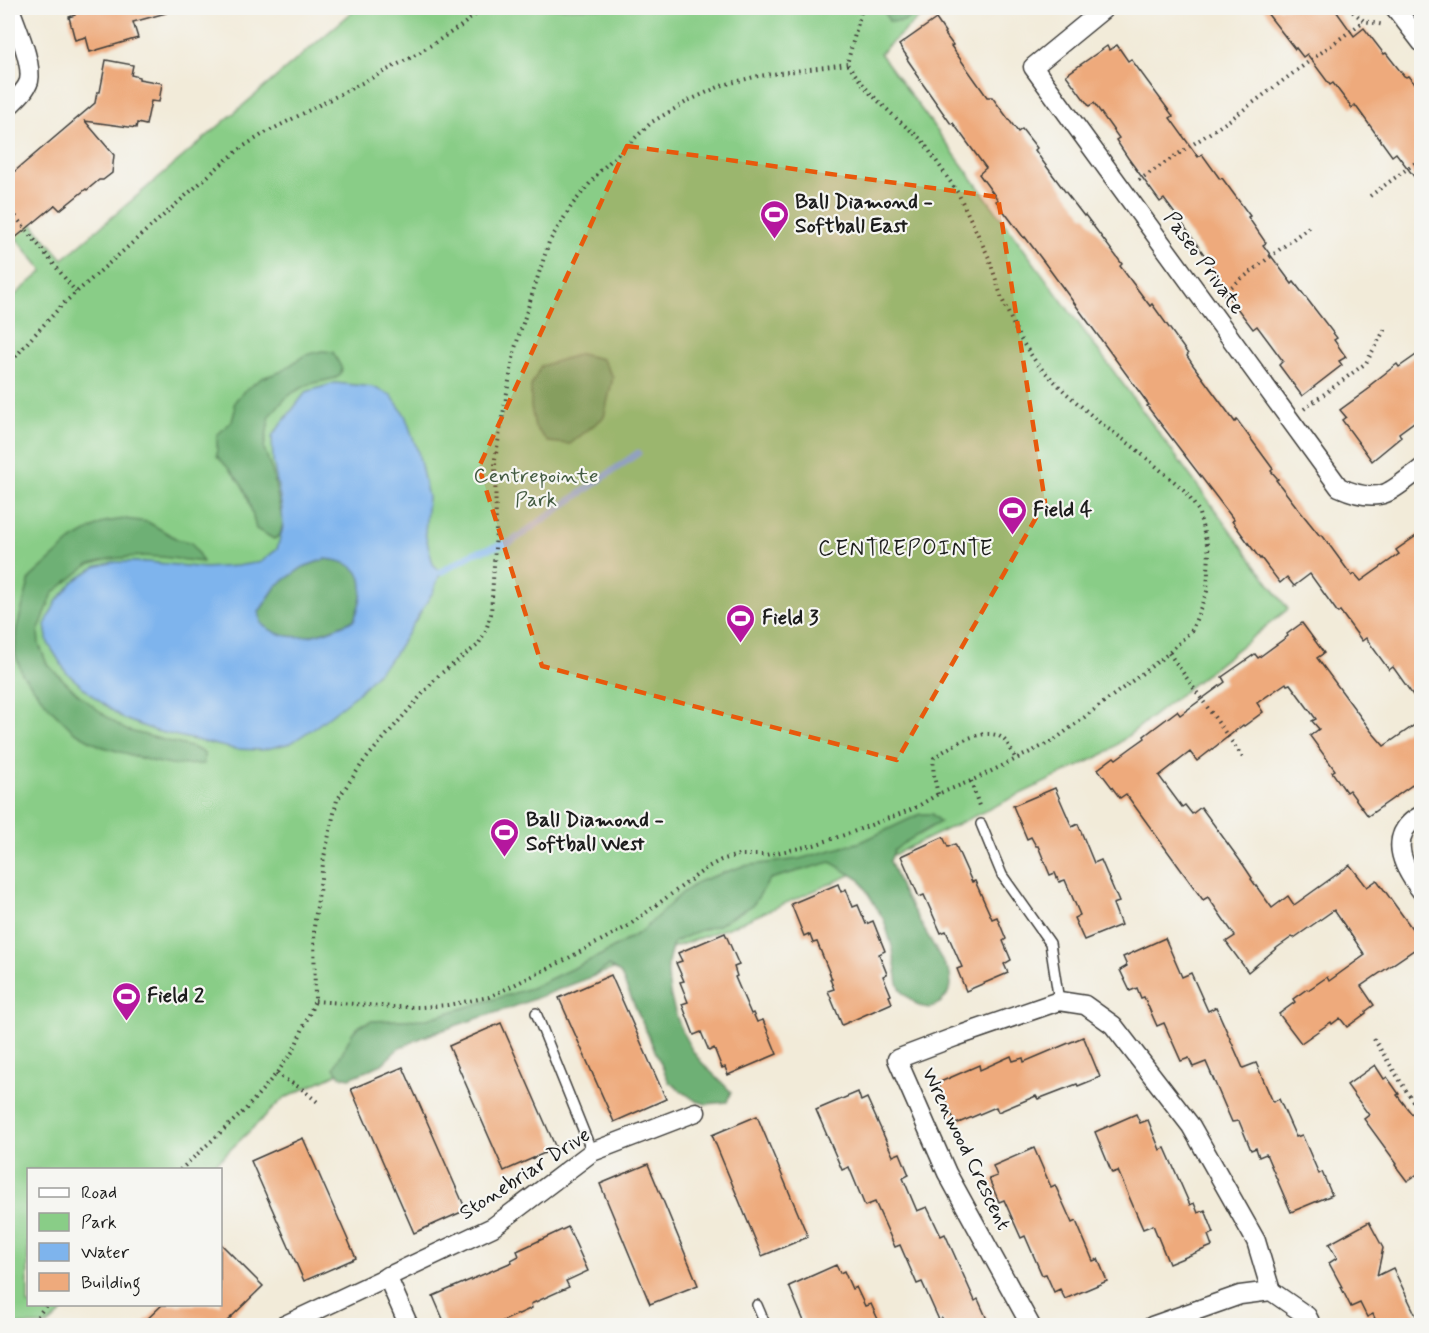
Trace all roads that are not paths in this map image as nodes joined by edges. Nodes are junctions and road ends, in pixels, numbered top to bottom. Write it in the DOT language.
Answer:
graph roads {
  1 [pos="10,8"];
  2 [pos="1105,8"];
  3 [pos="1400,14"];
  4 [pos="1422,43"];
  5 [pos="8,107"];
  6 [pos="1422,468"];
  7 [pos="1422,815"];
  8 [pos="981,824"];
  9 [pos="1422,892"];
  10 [pos="1059,1001"];
  11 [pos="536,1013"];
  12 [pos="696,1112"];
  13 [pos="592,1152"];
  14 [pos="387,1276"];
  15 [pos="1271,1291"];
  16 [pos="757,1305"];
  17 [pos="283,1326"];
  18 [pos="410,1326"];
  19 [pos="766,1326"];
  20 [pos="1031,1326"];
  21 [pos="1152,1326"];
  22 [pos="1311,1326"];
  1 -- 5 [label="street"];
  2 -- 6 [label="street, Paseo Private"];
  3 -- 4 [label="street"];
  7 -- 9 [label="street"];
  8 -- 10 [label="lane"];
  10 -- 15 [label="street"];
  10 -- 20 [label="street, Wrenwood Crescent"];
  11 -- 13 [label="lane"];
  12 -- 13 [label="street, Stonebriar Drive"];
  13 -- 14 [label="street, Stonebriar Drive"];
  14 -- 17 [label="street, Stonebriar Drive"];
  14 -- 18 [label="street"];
  15 -- 21 [label="street"];
  15 -- 22 [label="street"];
  16 -- 19 [label="lane"];
}
